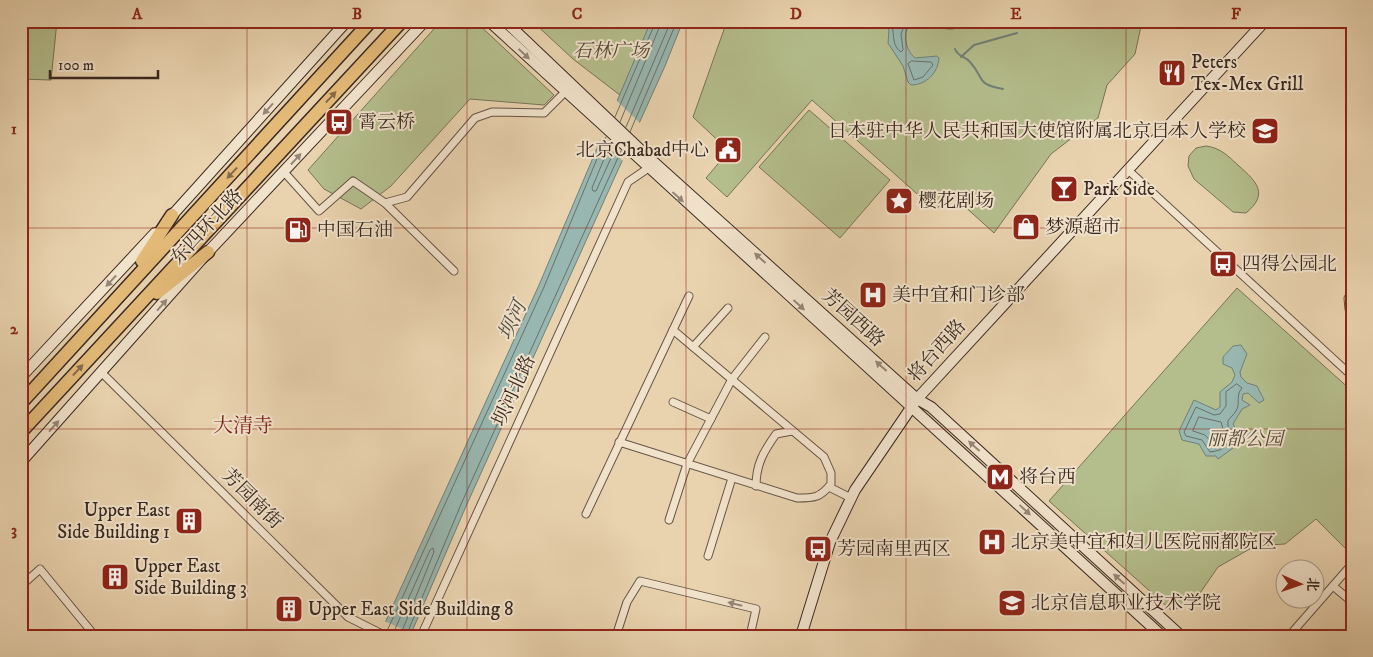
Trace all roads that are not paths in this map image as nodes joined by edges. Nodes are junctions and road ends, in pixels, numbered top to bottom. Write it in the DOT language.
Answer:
graph roads {
  1 [pos="347,21"];
  2 [pos="371,21"];
  3 [pos="402,21"];
  4 [pos="426,21"];
  5 [pos="489,21"];
  6 [pos="505,21"];
  7 [pos="1265,21"];
  8 [pos="565,92"];
  9 [pos="598,115"];
  10 [pos="645,163"];
  11 [pos="1127,169"];
  12 [pos="284,172"];
  13 [pos="385,203"];
  14 [pos="172,216"];
  15 [pos="208,252"];
  16 [pos="454,271"];
  17 [pos="120,294"];
  18 [pos="1352,294"];
  19 [pos="689,296"];
  20 [pos="728,308"];
  21 [pos="1352,313"];
  22 [pos="124,320"];
  23 [pos="673,330"];
  24 [pos="765,337"];
  25 [pos="693,346"];
  26 [pos="102,373"];
  27 [pos="1352,376"];
  28 [pos="21,377"];
  29 [pos="732,379"];
  30 [pos="673,402"];
  31 [pos="915,402"];
  32 [pos="21,403"];
  33 [pos="711,419"];
  34 [pos="792,431"];
  35 [pos="21,432"];
  36 [pos="619,442"];
  37 [pos="21,462"];
  38 [pos="687,464"];
  39 [pos="732,478"];
  40 [pos="756,486"];
  41 [pos="829,487"];
  42 [pos="851,498"];
  43 [pos="586,514"];
  44 [pos="669,520"];
  45 [pos="708,556"];
  46 [pos="1352,564"];
  47 [pos="21,586"];
  48 [pos="1333,586"];
  49 [pos="1352,602"];
  50 [pos="96,636"];
  51 [pos="386,636"];
  52 [pos="421,636"];
  53 [pos="616,636"];
  54 [pos="750,636"];
  55 [pos="801,636"];
  56 [pos="1162,636"];
  57 [pos="1181,636"];
  58 [pos="1289,636"];
  1 -- 14 [label="street, 东四环北路, one-way"];
  2 -- 17 [label="highway, 东四环北路, one-way"];
  22 -- 3 [label="highway, 东四环北路, one-way"];
  12 -- 4 [label="street, 东四环北路, one-way"];
  5 -- 8 [label="street, 芳园西路, one-way"];
  6 -- 9 [label="street, 芳园西路"];
  7 -- 11 [label="street, 将台西路"];
  8 -- 9 [label="street, 芳园西路"];
  8 -- 13 [label="street"];
  9 -- 10 [label="street, 芳园西路"];
  10 -- 31 [label="street, 芳园西路"];
  10 -- 52 [label="street, 坝河北路"];
  11 -- 27 [label="street"];
  11 -- 31 [label="street, 将台西路"];
  12 -- 13 [label="street"];
  12 -- 15 [label="street, 东四环北路"];
  13 -- 16 [label="street"];
  14 -- 17 [label="highway"];
  14 -- 28 [label="street, 东四环北路, one-way"];
  15 -- 22 [label="highway"];
  26 -- 15 [label="street, 东四环北路, one-way"];
  17 -- 32 [label="highway, 东四环北路"];
  18 -- 21 [label="street"];
  19 -- 23 [label="street"];
  20 -- 25 [label="street"];
  35 -- 22 [label="highway, 东四环北路, one-way"];
  23 -- 25 [label="street"];
  23 -- 36 [label="street"];
  24 -- 29 [label="street"];
  25 -- 29 [label="street"];
  37 -- 26 [label="street, 东四环北路, one-way"];
  26 -- 51 [label="street, 芳园南街"];
  29 -- 33 [label="street"];
  29 -- 34 [label="street"];
  30 -- 33 [label="street"];
  31 -- 42 [label="street, 将台西路"];
  31 -- 56 [label="street, 芳园西路, one-way"];
  57 -- 31 [label="street, 芳园西路, one-way"];
  33 -- 38 [label="street"];
  34 -- 40 [label="street"];
  34 -- 41 [label="street"];
  36 -- 38 [label="street"];
  36 -- 43 [label="street"];
  38 -- 39 [label="street"];
  38 -- 44 [label="street"];
  39 -- 40 [label="street"];
  39 -- 45 [label="street"];
  40 -- 41 [label="street"];
  41 -- 42 [label="street"];
  42 -- 55 [label="street, 将台西路"];
  46 -- 48 [label="street"];
  47 -- 50 [label="street"];
  48 -- 49 [label="street"];
  48 -- 58 [label="street"];
  54 -- 53 [label="street, one-way"];
}
